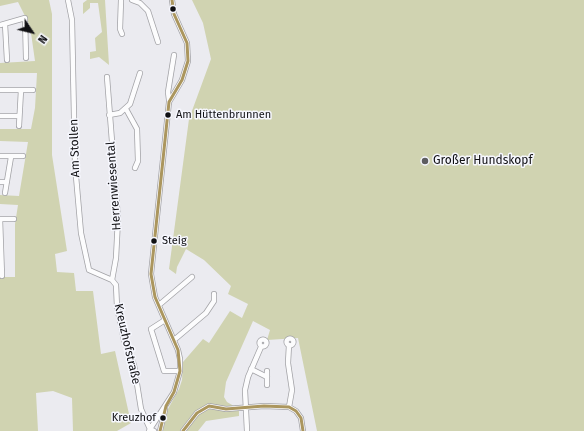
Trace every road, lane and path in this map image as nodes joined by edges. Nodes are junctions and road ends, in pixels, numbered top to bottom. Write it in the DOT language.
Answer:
graph roads {
  1 [pos="68,0"];
  2 [pos="121,0"];
  3 [pos="132,0"];
  4 [pos="172,0"];
  5 [pos="3,25"];
  6 [pos="122,34"];
  7 [pos="158,42"];
  8 [pos="174,55"];
  9 [pos="26,58"];
  10 [pos="7,60"];
  11 [pos="140,73"];
  12 [pos="107,77"];
  13 [pos="0,90"];
  14 [pos="22,90"];
  15 [pos="33,90"];
  16 [pos="169,102"];
  17 [pos="126,109"];
  18 [pos="109,115"];
  19 [pos="0,116"];
  20 [pos="19,116"];
  21 [pos="19,126"];
  22 [pos="0,156"];
  23 [pos="23,156"];
  24 [pos="11,157"];
  25 [pos="135,168"];
  26 [pos="0,182"];
  27 [pos="7,182"];
  28 [pos="5,193"];
  29 [pos="0,219"];
  30 [pos="14,219"];
  31 [pos="0,254"];
  32 [pos="0,262"];
  33 [pos="2,276"];
  34 [pos="192,277"];
  35 [pos="112,280"];
  36 [pos="214,294"];
  37 [pos="159,305"];
  38 [pos="165,320"];
  39 [pos="174,340"];
  40 [pos="288,345"];
  41 [pos="261,347"];
  42 [pos="251,370"];
  43 [pos="180,371"];
  44 [pos="267,371"];
  45 [pos="267,378"];
  46 [pos="267,385"];
  47 [pos="166,406"];
  48 [pos="289,407"];
  49 [pos="246,408"];
  50 [pos="151,430"];
  51 [pos="160,431"];
  52 [pos="183,431"];
  53 [pos="247,431"];
  54 [pos="302,431"];
  1 -- 35 [label="street, Am Stollen"];
  2 -- 6 [label="street"];
  3 -- 7 [label="street"];
  4 -- 16 [label="street"];
  5 -- 9 [label="street"];
  5 -- 10 [label="street"];
  8 -- 16 [label="street"];
  11 -- 17 [label="street"];
  12 -- 18 [label="street, Herrenwiesental"];
  13 -- 14 [label="street"];
  14 -- 15 [label="street"];
  14 -- 20 [label="street"];
  16 -- 37 [label="street"];
  17 -- 18 [label="street"];
  17 -- 25 [label="street, Herrenwiesental"];
  18 -- 35 [label="street, Herrenwiesental"];
  19 -- 20 [label="street"];
  20 -- 21 [label="street"];
  22 -- 24 [label="street"];
  23 -- 24 [label="street"];
  24 -- 27 [label="street"];
  26 -- 27 [label="street"];
  27 -- 28 [label="street"];
  29 -- 30 [label="street"];
  29 -- 31 [label="street"];
  31 -- 32 [label="street"];
  32 -- 33 [label="street"];
  34 -- 37 [label="street"];
  35 -- 50 [label="street, Kreuzhofstraße"];
  36 -- 39 [label="street"];
  37 -- 38 [label="street"];
  38 -- 39 [label="street"];
  38 -- 43 [label="street"];
  39 -- 43 [label="street"];
  40 -- 48 [label="street"];
  41 -- 42 [label="street"];
  42 -- 45 [label="street"];
  42 -- 49 [label="street"];
  43 -- 47 [label="street"];
  44 -- 45 [label="street"];
  45 -- 46 [label="street"];
  47 -- 50 [label="street"];
  47 -- 51 [label="street"];
  48 -- 49 [label="street"];
  48 -- 54 [label="street"];
  49 -- 52 [label="street"];
  49 -- 53 [label="street"];
}
